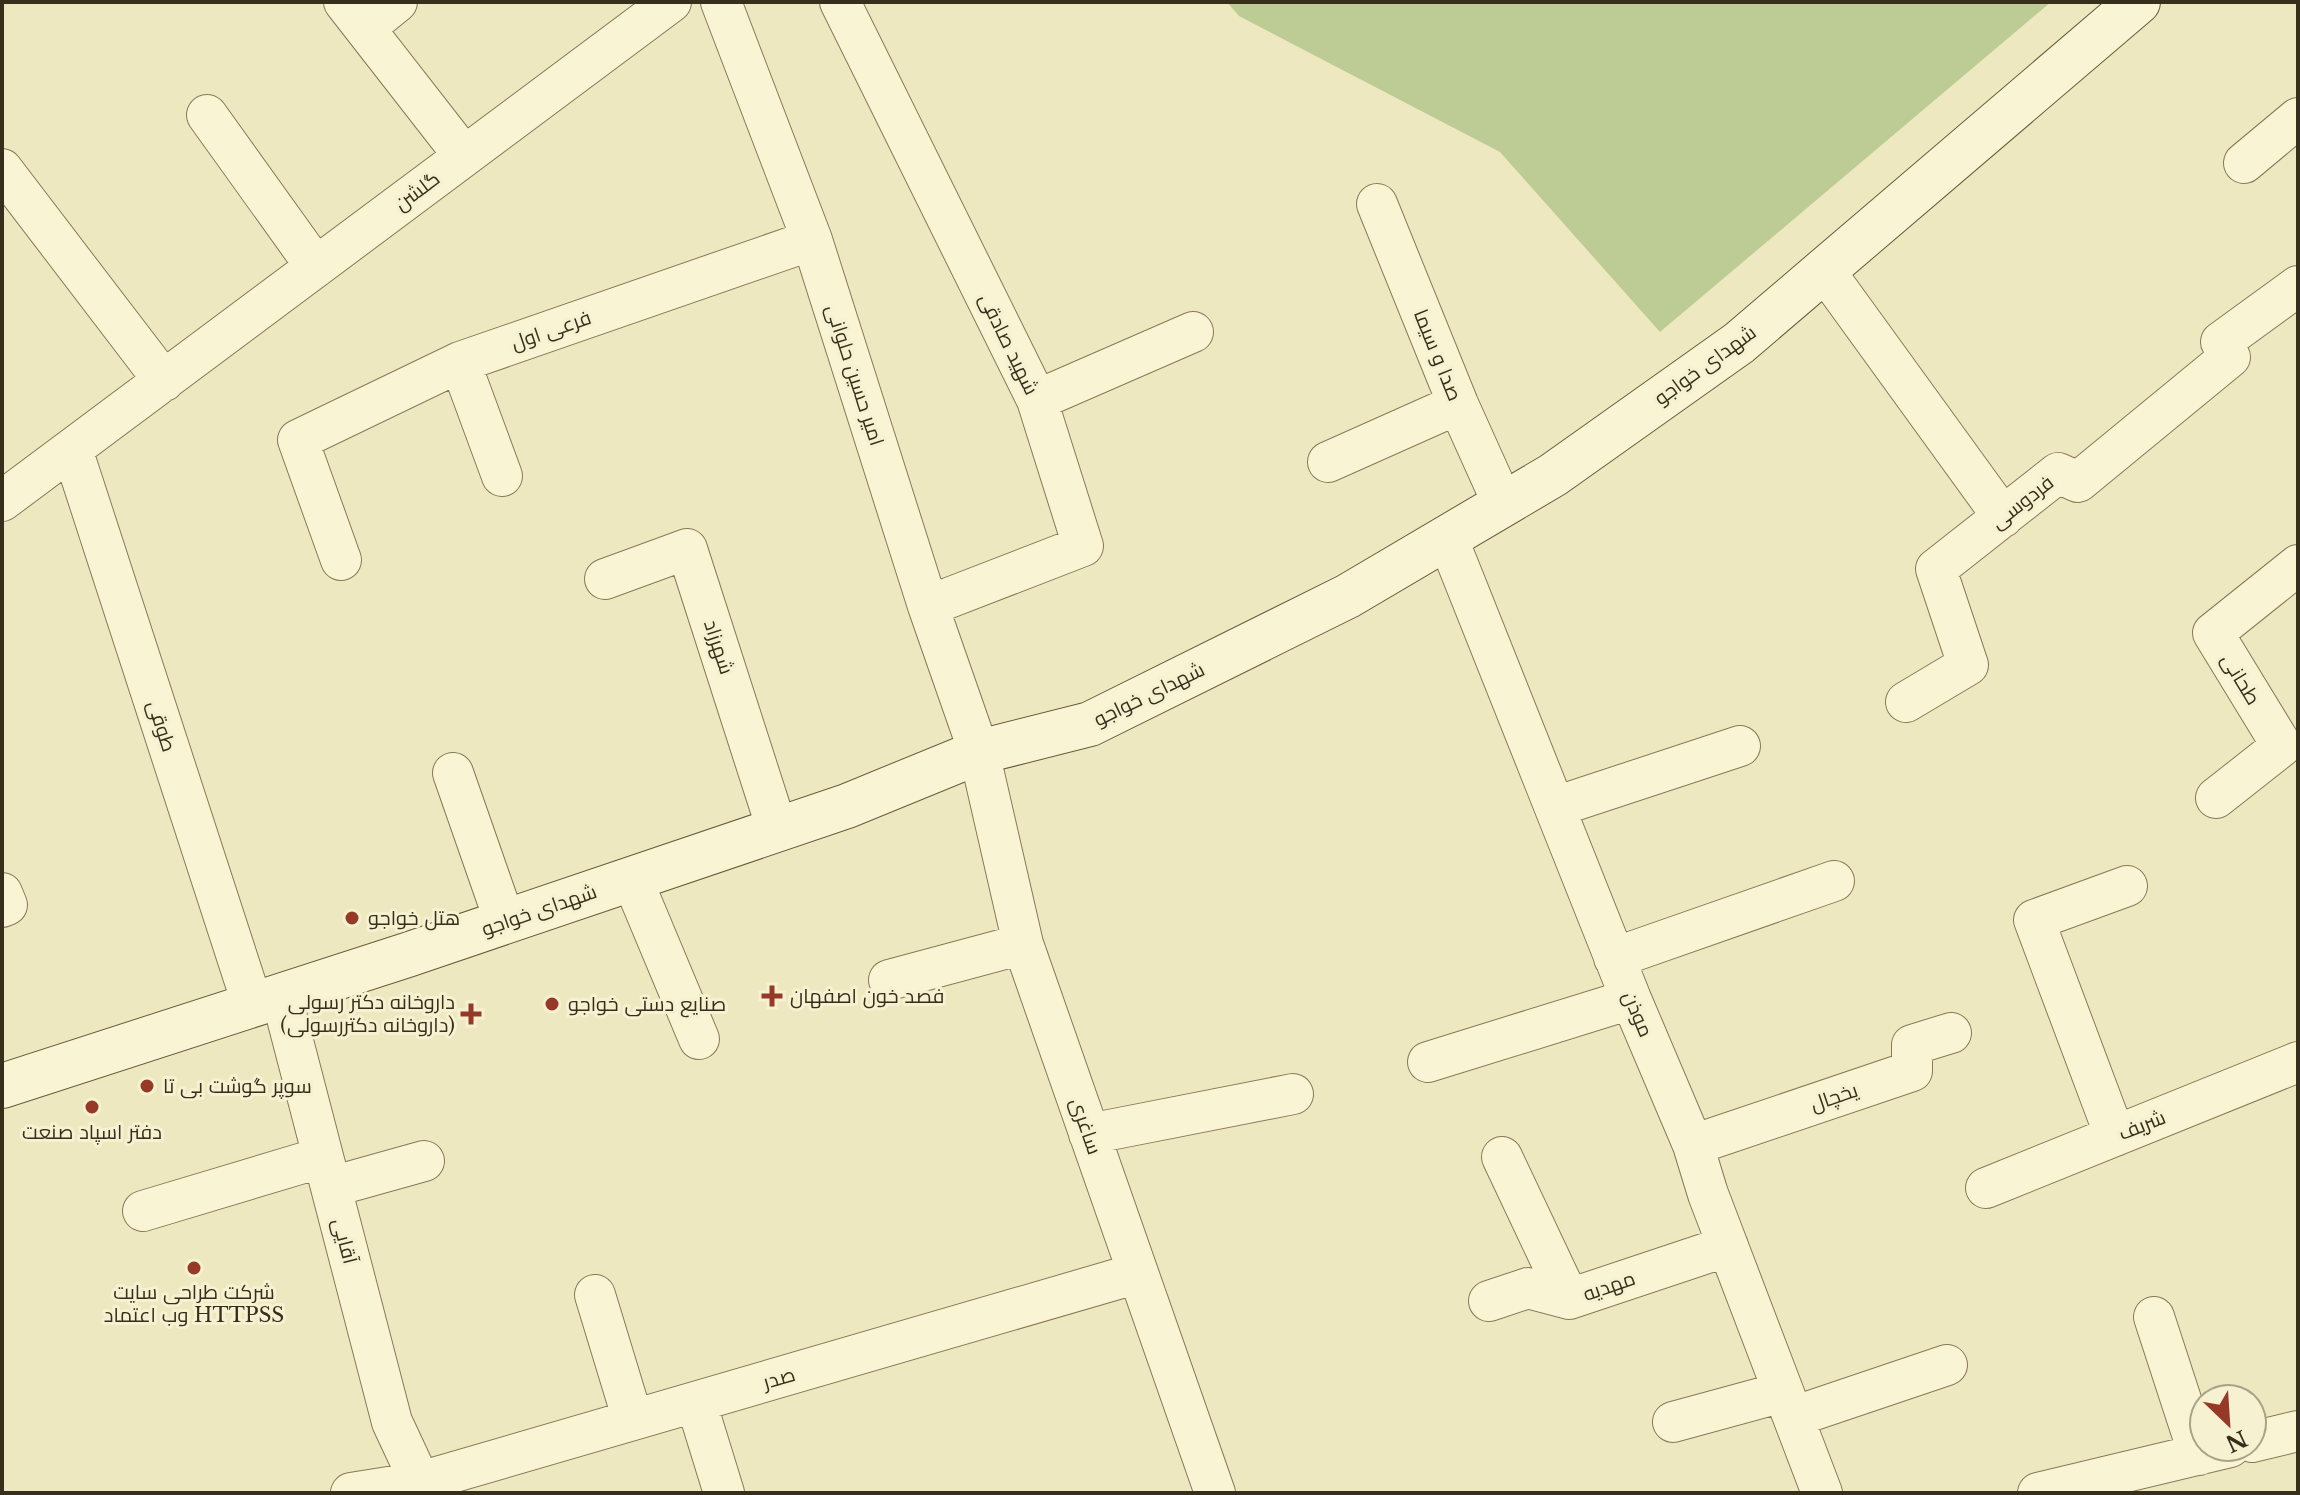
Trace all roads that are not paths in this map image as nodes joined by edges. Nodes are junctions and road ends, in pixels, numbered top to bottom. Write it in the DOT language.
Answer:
graph roads {
  1 [pos="397,2"];
  2 [pos="671,2"];
  3 [pos="721,2"];
  4 [pos="840,2"];
  5 [pos="2138,2"];
  6 [pos="355,15"];
  7 [pos="207,115"];
  8 [pos="2298,118"];
  9 [pos="2,137"];
  10 [pos="464,156"];
  11 [pos="2,158"];
  12 [pos="2244,163"];
  13 [pos="2,169"];
  14 [pos="1377,204"];
  15 [pos="812,240"];
  16 [pos="316,267"];
  17 [pos="1824,270"];
  18 [pos="2298,286"];
  19 [pos="1193,332"];
  20 [pos="460,362"];
  21 [pos="164,381"];
  22 [pos="1037,400"];
  23 [pos="1458,404"];
  24 [pos="72,449"];
  25 [pos="1328,462"];
  26 [pos="502,476"];
  27 [pos="2,501"];
  28 [pos="1503,504"];
  29 [pos="2003,517"];
  30 [pos="1447,537"];
  31 [pos="341,560"];
  32 [pos="2298,565"];
  33 [pos="605,579"];
  34 [pos="928,606"];
  35 [pos="1906,702"];
  36 [pos="1740,746"];
  37 [pos="979,752"];
  38 [pos="453,773"];
  39 [pos="2216,798"];
  40 [pos="1555,807"];
  41 [pos="777,829"];
  42 [pos="632,879"];
  43 [pos="1834,881"];
  44 [pos="2127,886"];
  45 [pos="2,893"];
  46 [pos="2,907"];
  47 [pos="505,922"];
  48 [pos="1023,944"];
  49 [pos="1614,958"];
  50 [pos="889,980"];
  51 [pos="266,999"];
  52 [pos="1631,999"];
  53 [pos="1951,1033"];
  54 [pos="699,1039"];
  55 [pos="1428,1062"];
  56 [pos="2298,1062"];
  57 [pos="2,1086"];
  58 [pos="1293,1094"];
  59 [pos="1089,1134"];
  60 [pos="2115,1136"];
  61 [pos="1693,1145"];
  62 [pos="1502,1157"];
  63 [pos="424,1161"];
  64 [pos="327,1172"];
  65 [pos="1986,1188"];
  66 [pos="143,1211"];
  67 [pos="1728,1246"];
  68 [pos="1138,1273"];
  69 [pos="595,1295"];
  70 [pos="1569,1299"];
  71 [pos="1489,1301"];
  72 [pos="2154,1317"];
  73 [pos="1947,1365"];
  74 [pos="2188,1392"];
  75 [pos="696,1402"];
  76 [pos="1788,1404"];
  77 [pos="633,1420"];
  78 [pos="1673,1422"];
  79 [pos="2298,1431"];
  80 [pos="2268,1438"];
  81 [pos="2188,1457"];
  82 [pos="420,1482"];
  83 [pos="351,1493"];
  84 [pos="724,1493"];
  85 [pos="1215,1493"];
  86 [pos="1822,1493"];
  87 [pos="2038,1493"];
  1 -- 6 [label="street"];
  2 -- 10 [label="street, گلشن"];
  3 -- 15 [label="street, امیر حسین حلوانی"];
  4 -- 22 [label="street, شهید صادقی"];
  5 -- 17 [label="main road, شهدای خواجو"];
  6 -- 10 [label="street"];
  7 -- 16 [label="street"];
  8 -- 12 [label="street"];
  9 -- 11 [label="street"];
  10 -- 16 [label="street, گلشن"];
  13 -- 21 [label="street"];
  14 -- 23 [label="street, صدا و سیما"];
  15 -- 20 [label="street, فرعی اول"];
  15 -- 34 [label="street, امیر حسین حلوانی"];
  16 -- 21 [label="street, گلشن"];
  17 -- 28 [label="main road, شهدای خواجو"];
  17 -- 29 [label="street"];
  18 -- 29 [label="street, فردوسی"];
  19 -- 22 [label="street"];
  20 -- 26 [label="street"];
  20 -- 31 [label="street, فرعی اول"];
  21 -- 24 [label="street, گلشن"];
  22 -- 34 [label="street, شهید صادقی"];
  23 -- 25 [label="street"];
  23 -- 28 [label="street, صدا و سیما"];
  24 -- 27 [label="street, گلشن"];
  24 -- 51 [label="street, طوقی"];
  28 -- 30 [label="main road, شهدای خواجو"];
  29 -- 35 [label="street, فردوسی"];
  30 -- 37 [label="main road, شهدای خواجو"];
  30 -- 40 [label="street, موذن"];
  32 -- 39 [label="street, طحانی"];
  33 -- 41 [label="street, شهرزاد"];
  34 -- 37 [label="street, امیر حسین حلوانی"];
  36 -- 40 [label="street"];
  37 -- 41 [label="main road, شهدای خواجو"];
  37 -- 48 [label="street, ساغری"];
  38 -- 47 [label="street"];
  40 -- 49 [label="street, موذن"];
  41 -- 42 [label="main road, شهدای خواجو"];
  42 -- 47 [label="main road, شهدای خواجو"];
  42 -- 54 [label="street"];
  43 -- 49 [label="street"];
  44 -- 60 [label="street"];
  45 -- 46 [label="street"];
  47 -- 51 [label="main road, شهدای خواجو"];
  48 -- 50 [label="street"];
  48 -- 59 [label="street, ساغری"];
  49 -- 52 [label="street, موذن"];
  51 -- 57 [label="main road, شهدای خواجو"];
  51 -- 64 [label="street, آقایی"];
  52 -- 55 [label="street"];
  52 -- 61 [label="street, موذن"];
  53 -- 61 [label="street, یخچال"];
  56 -- 60 [label="street, شریف"];
  58 -- 59 [label="street"];
  59 -- 68 [label="street, ساغری"];
  60 -- 65 [label="street, شریف"];
  61 -- 67 [label="street, موذن"];
  62 -- 70 [label="street"];
  63 -- 64 [label="street"];
  64 -- 66 [label="street"];
  64 -- 82 [label="street, آقایی"];
  67 -- 70 [label="street, مهدیه"];
  67 -- 76 [label="street, موذن"];
  68 -- 75 [label="street, صدر"];
  68 -- 85 [label="street, ساغری"];
  69 -- 77 [label="street"];
  70 -- 71 [label="street, مهدیه"];
  72 -- 74 [label="street"];
  73 -- 76 [label="street"];
  75 -- 77 [label="street, صدر"];
  75 -- 84 [label="street"];
  76 -- 78 [label="street"];
  76 -- 86 [label="street, موذن"];
  77 -- 82 [label="street, صدر"];
  79 -- 80 [label="street"];
  81 -- 87 [label="street"];
  82 -- 83 [label="street, صدر"];
}
